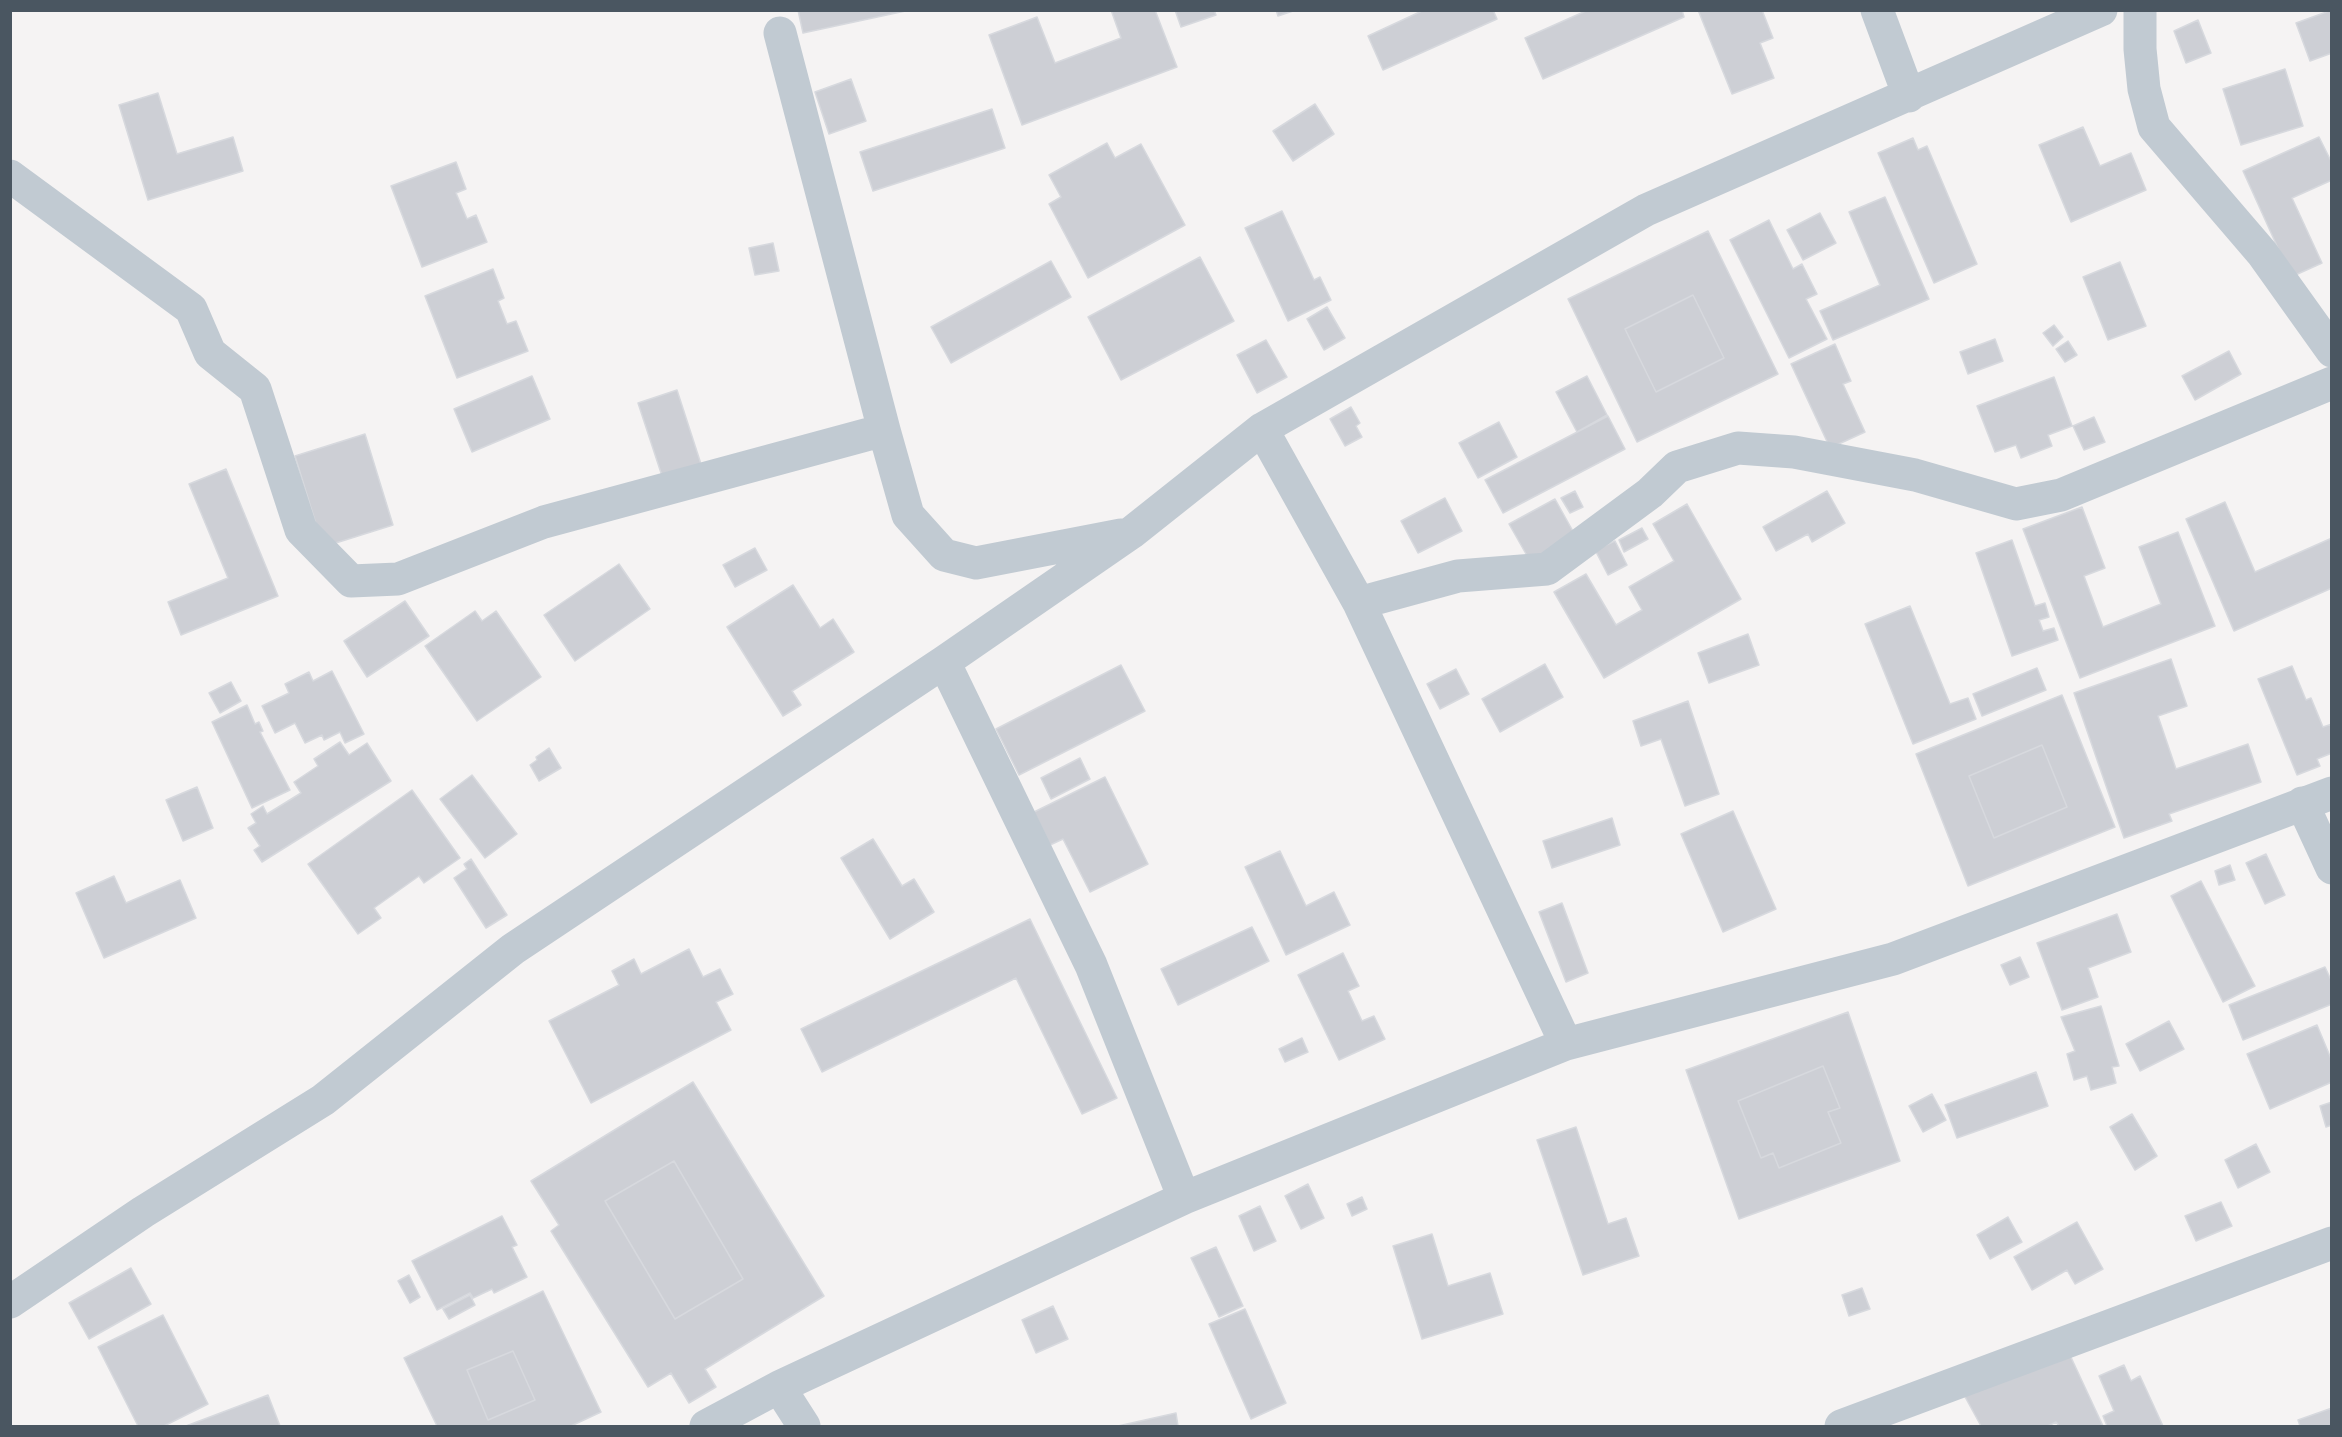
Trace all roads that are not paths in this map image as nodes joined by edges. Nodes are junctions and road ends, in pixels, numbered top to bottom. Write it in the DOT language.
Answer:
graph roads {
  1 [pos="1877,10"];
  2 [pos="2101,10"];
  3 [pos="2140,10"];
  4 [pos="780,33"];
  5 [pos="1909,96"];
  6 [pos="10,176"];
  7 [pos="2331,351"];
  8 [pos="2331,383"];
  9 [pos="1262,429"];
  10 [pos="884,430"];
  11 [pos="1131,533"];
  12 [pos="1359,603"];
  13 [pos="944,662"];
  14 [pos="2317,798"];
  15 [pos="2331,868"];
  16 [pos="1566,1044"];
  17 [pos="1184,1198"];
  18 [pos="2331,1243"];
  19 [pos="10,1302"];
  20 [pos="779,1387"];
  21 [pos="706,1426"];
  22 [pos="804,1426"];
  23 [pos="1841,1426"];
  1 -- 5 [label="street"];
  2 -- 5 [label="street"];
  3 -- 7 [label="street"];
  4 -- 10 [label="street"];
  5 -- 9 [label="street"];
  6 -- 10 [label="street"];
  8 -- 12 [label="street"];
  9 -- 11 [label="street"];
  9 -- 12 [label="street"];
  10 -- 11 [label="street"];
  11 -- 13 [label="street"];
  12 -- 16 [label="street"];
  13 -- 17 [label="street"];
  13 -- 19 [label="street"];
  14 -- 15 [label="street"];
  14 -- 16 [label="street"];
  16 -- 17 [label="street"];
  17 -- 20 [label="street"];
  18 -- 23 [label="street"];
  20 -- 21 [label="street"];
  20 -- 22 [label="street"];
}
